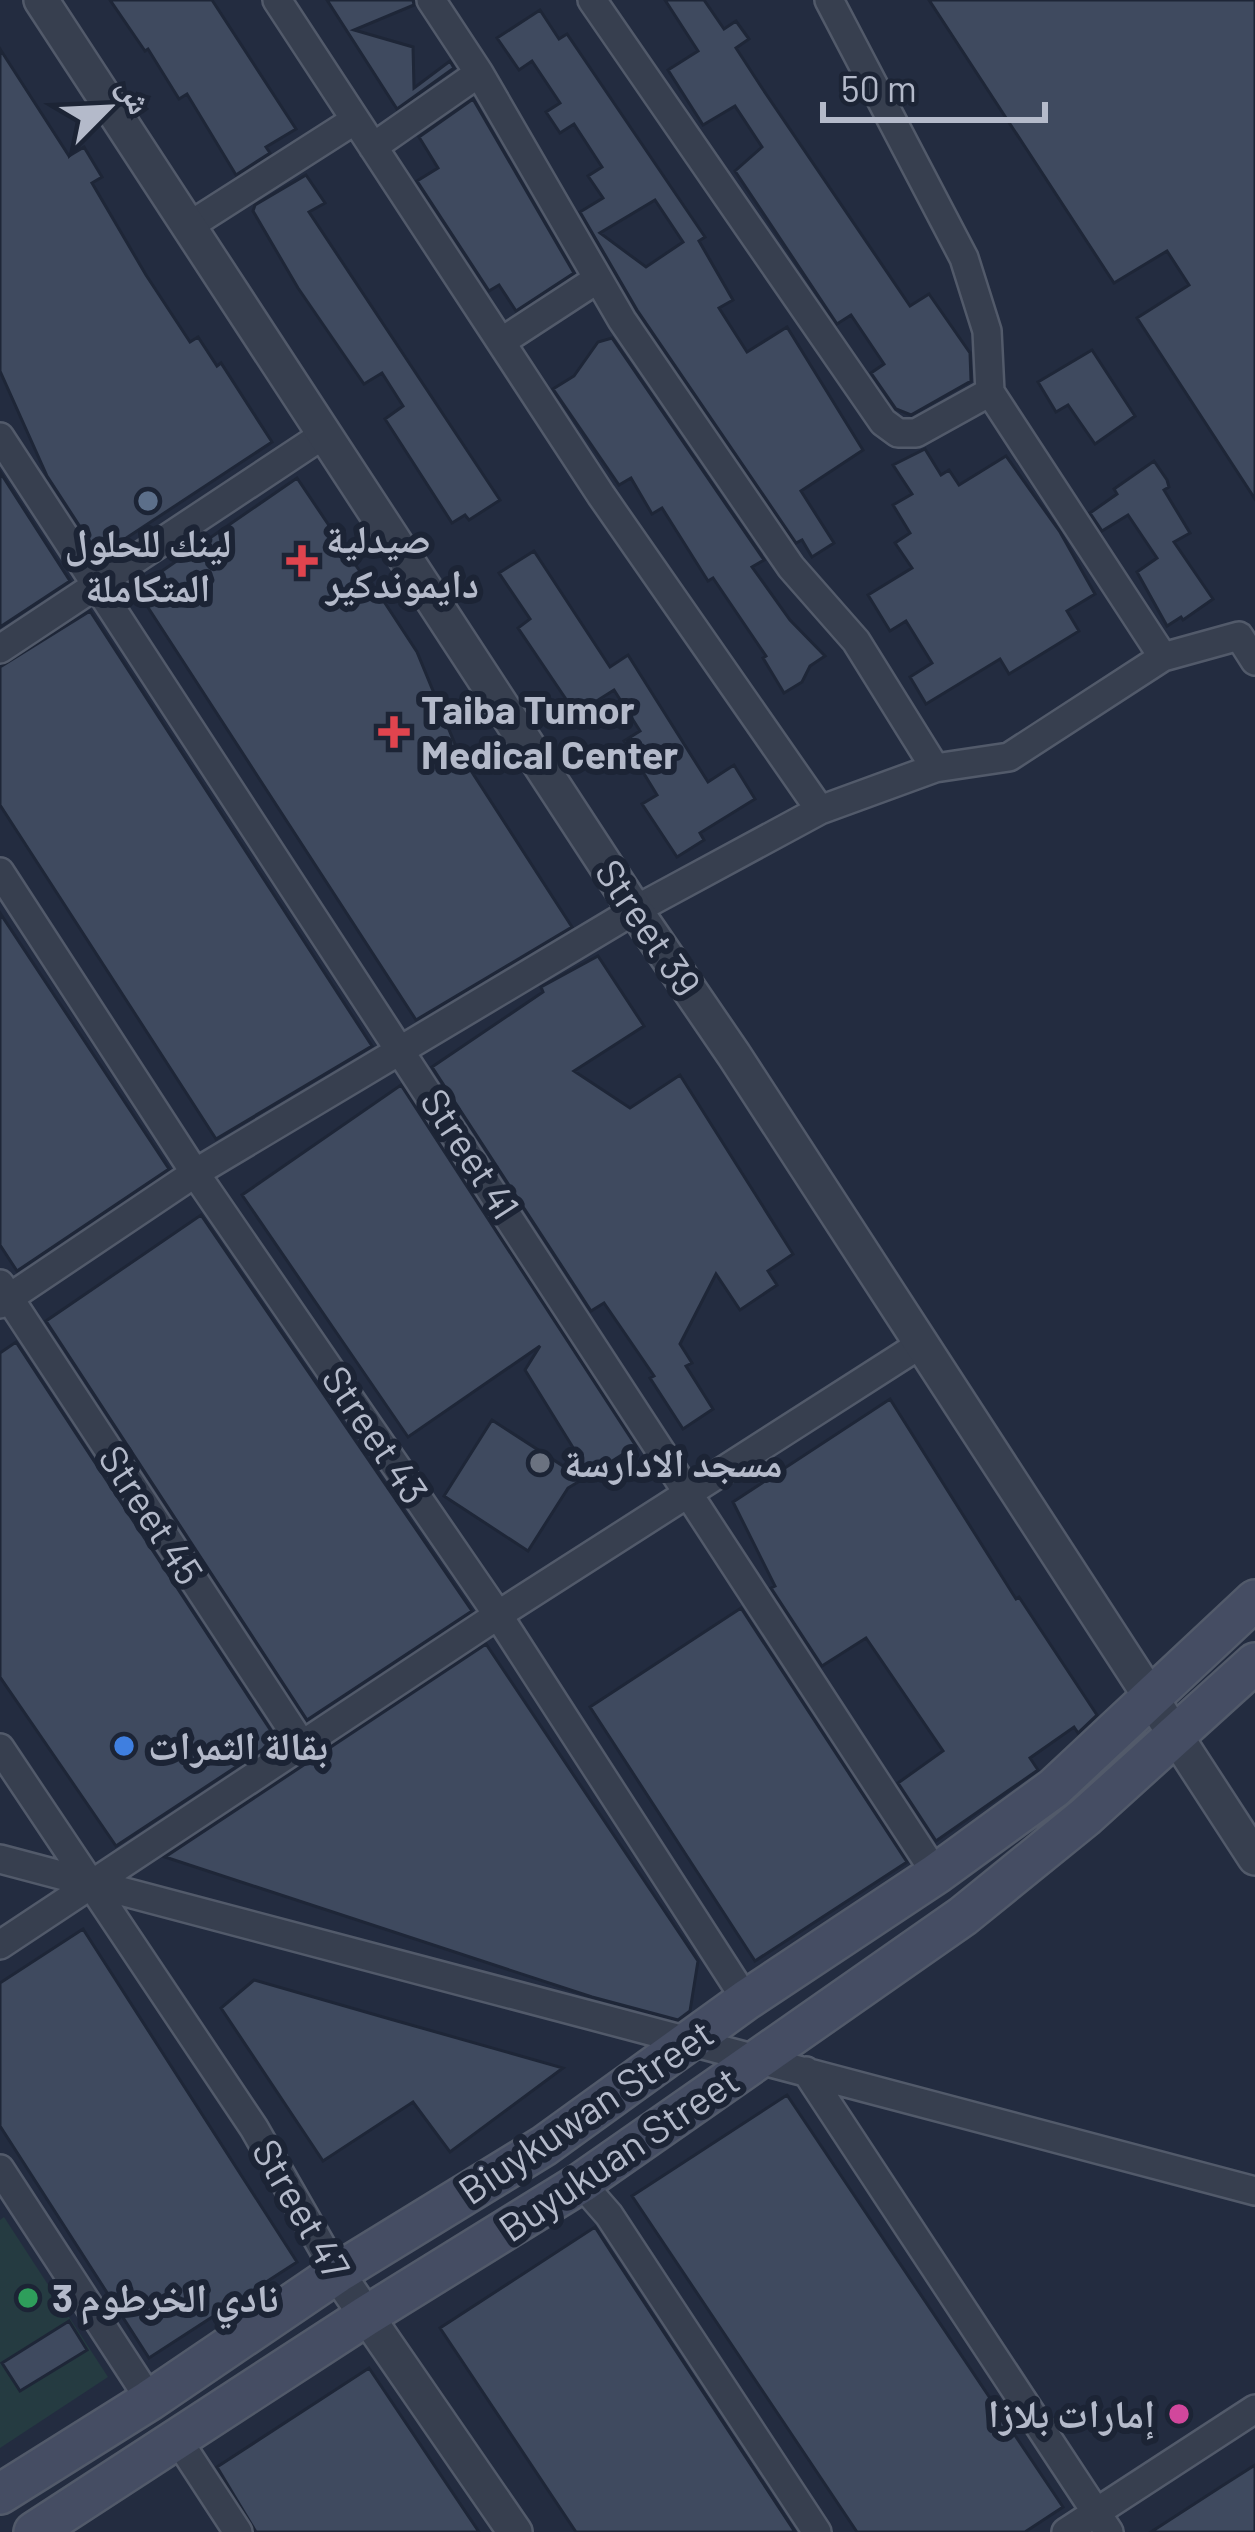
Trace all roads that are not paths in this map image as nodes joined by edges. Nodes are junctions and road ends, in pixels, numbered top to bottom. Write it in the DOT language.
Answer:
graph roads {
  1 [pos="41,0"];
  2 [pos="277,0"];
  3 [pos="592,0"];
  4 [pos="829,0"];
  5 [pos="444,4"];
  6 [pos="479,73"];
  7 [pos="355,120"];
  8 [pos="373,147"];
  9 [pos="189,226"];
  10 [pos="596,280"];
  11 [pos="501,342"];
  12 [pos="990,392"];
  13 [pos="326,433"];
  14 [pos="0,436"];
  15 [pos="98,586"];
  16 [pos="1247,631"];
  17 [pos="0,649"];
  18 [pos="1163,657"];
  19 [pos="1255,661"];
  20 [pos="935,767"];
  21 [pos="820,810"];
  22 [pos="0,872"];
  23 [pos="634,910"];
  24 [pos="402,1048"];
  25 [pos="195,1173"];
  26 [pos="3,1295"];
  27 [pos="921,1344"];
  28 [pos="691,1492"];
  29 [pos="1255,1600"];
  30 [pos="498,1615"];
  31 [pos="1255,1663"];
  32 [pos="1149,1699"];
  33 [pos="1174,1736"];
  34 [pos="302,1745"];
  35 [pos="0,1748"];
  36 [pos="0,1858"];
  37 [pos="1255,1858"];
  38 [pos="936,1874"];
  39 [pos="92,1883"];
  40 [pos="0,1945"];
  41 [pos="746,2000"];
  42 [pos="690,2043"];
  43 [pos="759,2060"];
  44 [pos="806,2072"];
  45 [pos="0,2170"];
  46 [pos="581,2183"];
  47 [pos="1255,2191"];
  48 [pos="337,2273"];
  49 [pos="366,2316"];
  50 [pos="150,2400"];
  51 [pos="1255,2409"];
  52 [pos="178,2440"];
  53 [pos="0,2494"];
  54 [pos="1102,2522"];
  55 [pos="34,2532"];
  56 [pos="238,2532"];
  57 [pos="515,2532"];
  58 [pos="817,2532"];
  59 [pos="1066,2532"];
  1 -- 9 [label="street, Street 39"];
  2 -- 7 [label="street"];
  3 -- 12 [label="street"];
  4 -- 12 [label="street"];
  5 -- 6 [label="street"];
  6 -- 8 [label="street"];
  6 -- 10 [label="street"];
  7 -- 8 [label="street"];
  7 -- 9 [label="street"];
  8 -- 11 [label="street"];
  9 -- 13 [label="street, Street 39"];
  10 -- 11 [label="street"];
  10 -- 20 [label="street"];
  11 -- 21 [label="street"];
  12 -- 18 [label="street"];
  13 -- 15 [label="street"];
  13 -- 23 [label="street, Street 39"];
  14 -- 15 [label="street, Street 41"];
  15 -- 17 [label="street"];
  15 -- 24 [label="street, Street 41"];
  16 -- 18 [label="street"];
  16 -- 19 [label="street"];
  18 -- 20 [label="street"];
  20 -- 21 [label="street"];
  21 -- 23 [label="street"];
  22 -- 25 [label="street, Street 43"];
  23 -- 24 [label="street"];
  23 -- 27 [label="street, Street 39"];
  24 -- 25 [label="street"];
  24 -- 28 [label="street, Street 41"];
  25 -- 26 [label="street"];
  25 -- 30 [label="street, Street 43"];
  26 -- 34 [label="street, Street 45"];
  27 -- 28 [label="street"];
  27 -- 32 [label="street, Street 39"];
  28 -- 30 [label="street"];
  28 -- 38 [label="street, Street 41"];
  29 -- 32 [label="main road, Biuykuwan Street"];
  30 -- 34 [label="street"];
  30 -- 41 [label="street, Street 43"];
  31 -- 33 [label="main road, Buyukuan Street"];
  32 -- 33 [label="street, Street 39"];
  32 -- 38 [label="main road, Biuykuwan Street"];
  33 -- 37 [label="street, Street 39"];
  33 -- 43 [label="main road, Buyukuan Street"];
  34 -- 39 [label="street"];
  35 -- 39 [label="street, Street 47"];
  36 -- 39 [label="street"];
  38 -- 41 [label="main road, Biuykuwan Street"];
  39 -- 40 [label="street"];
  39 -- 42 [label="street"];
  39 -- 48 [label="street, Street 47"];
  41 -- 42 [label="main road, Biuykuwan Street"];
  42 -- 43 [label="street"];
  42 -- 48 [label="main road, Biuykuwan Street"];
  43 -- 44 [label="street"];
  43 -- 46 [label="main road, Buyukuan Street"];
  44 -- 47 [label="street"];
  44 -- 54 [label="street"];
  45 -- 50 [label="street"];
  46 -- 49 [label="main road, Buyukuan Street"];
  46 -- 58 [label="street"];
  48 -- 49 [label="street, Street 47"];
  48 -- 50 [label="main road, Biuykuwan Street"];
  49 -- 52 [label="main road, Buyukuan Street"];
  49 -- 57 [label="street, Street 47"];
  50 -- 53 [label="main road, Biuykuwan Street"];
  51 -- 54 [label="street"];
  52 -- 55 [label="main road, Buyukuan Street"];
  52 -- 56 [label="street"];
  54 -- 59 [label="street"];
}
